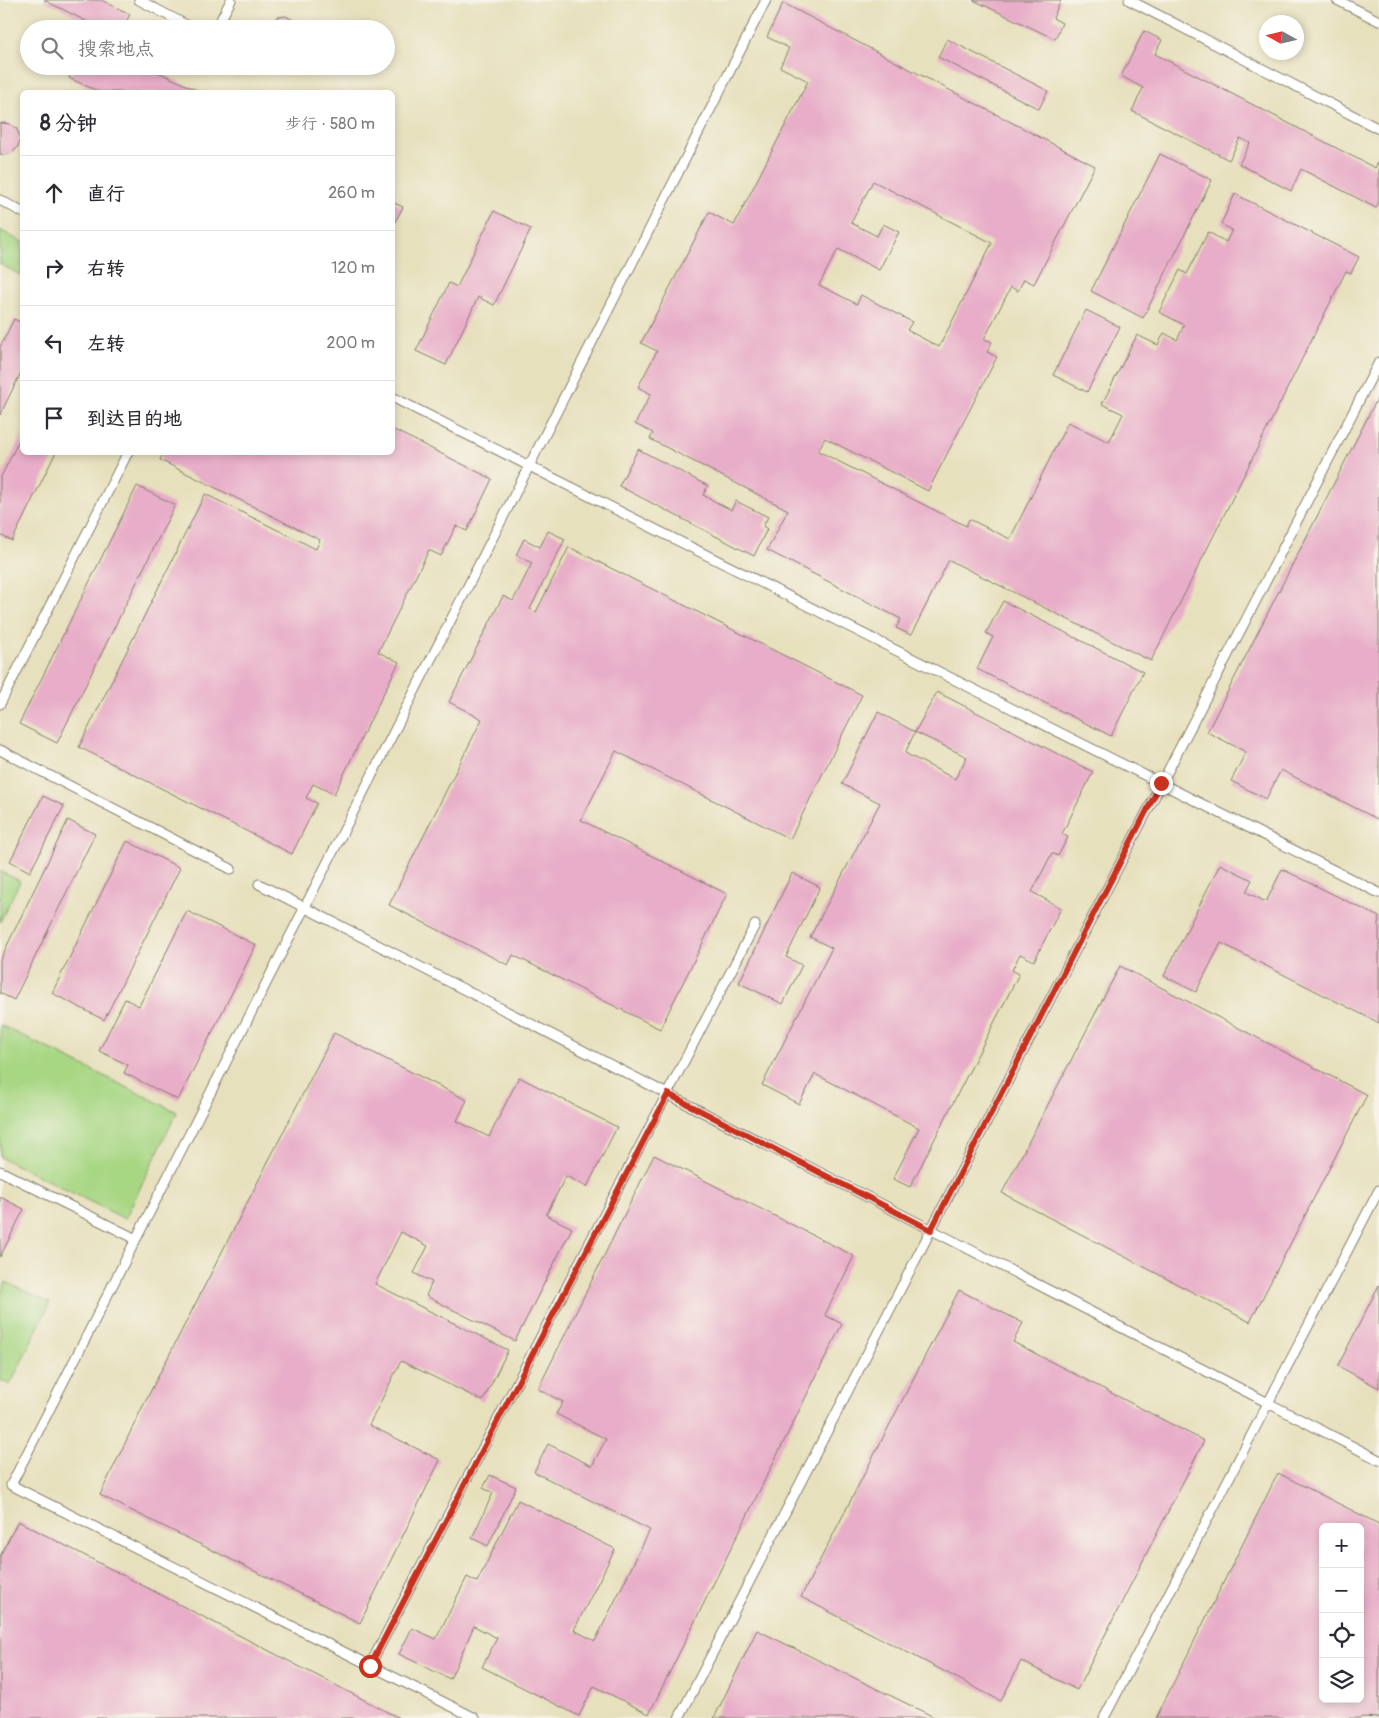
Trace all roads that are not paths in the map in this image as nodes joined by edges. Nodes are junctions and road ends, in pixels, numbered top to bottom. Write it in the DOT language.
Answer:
graph roads {
  1 [pos="139,0"];
  2 [pos="231,0"];
  3 [pos="766,0"];
  4 [pos="1129,0"];
  5 [pos="1337,0"];
  6 [pos="177,20"];
  7 [pos="221,20"];
  8 [pos="1379,21"];
  9 [pos="1379,129"];
  10 [pos="0,200"];
  11 [pos="20,211"];
  12 [pos="1379,362"];
  13 [pos="395,399"];
  14 [pos="126,455"];
  15 [pos="529,466"];
  16 [pos="0,704"];
  17 [pos="0,750"];
  18 [pos="1161,783"];
  19 [pos="231,869"];
  20 [pos="258,884"];
  21 [pos="1379,893"];
  22 [pos="305,907"];
  23 [pos="755,926"];
  24 [pos="668,1094"];
  25 [pos="0,1171"];
  26 [pos="1379,1190"];
  27 [pos="931,1230"];
  28 [pos="136,1238"];
  29 [pos="1268,1403"];
  30 [pos="1379,1460"];
  31 [pos="370,1666"];
  32 [pos="475,1718"];
  33 [pos="679,1718"];
  34 [pos="1104,1718"];
  1 -- 6 [label="lane"];
  2 -- 7 [label="lane"];
  3 -- 15 [label="lane"];
  4 -- 9 [label="lane"];
  5 -- 8 [label="lane"];
  10 -- 11 [label="lane"];
  12 -- 18 [label="lane"];
  13 -- 15 [label="lane"];
  14 -- 16 [label="lane"];
  15 -- 18 [label="lane"];
  15 -- 22 [label="lane"];
  17 -- 19 [label="lane"];
  18 -- 21 [label="lane"];
  18 -- 27 [label="lane"];
  20 -- 22 [label="lane"];
  22 -- 24 [label="lane"];
  22 -- 28 [label="lane"];
  23 -- 24 [label="lane"];
  24 -- 27 [label="lane"];
  24 -- 31 [label="lane"];
  25 -- 28 [label="lane"];
  26 -- 29 [label="lane"];
  27 -- 29 [label="lane"];
  27 -- 33 [label="lane"];
  28 -- 31 [label="lane"];
  29 -- 30 [label="lane"];
  29 -- 34 [label="lane"];
  31 -- 32 [label="lane"];
}
